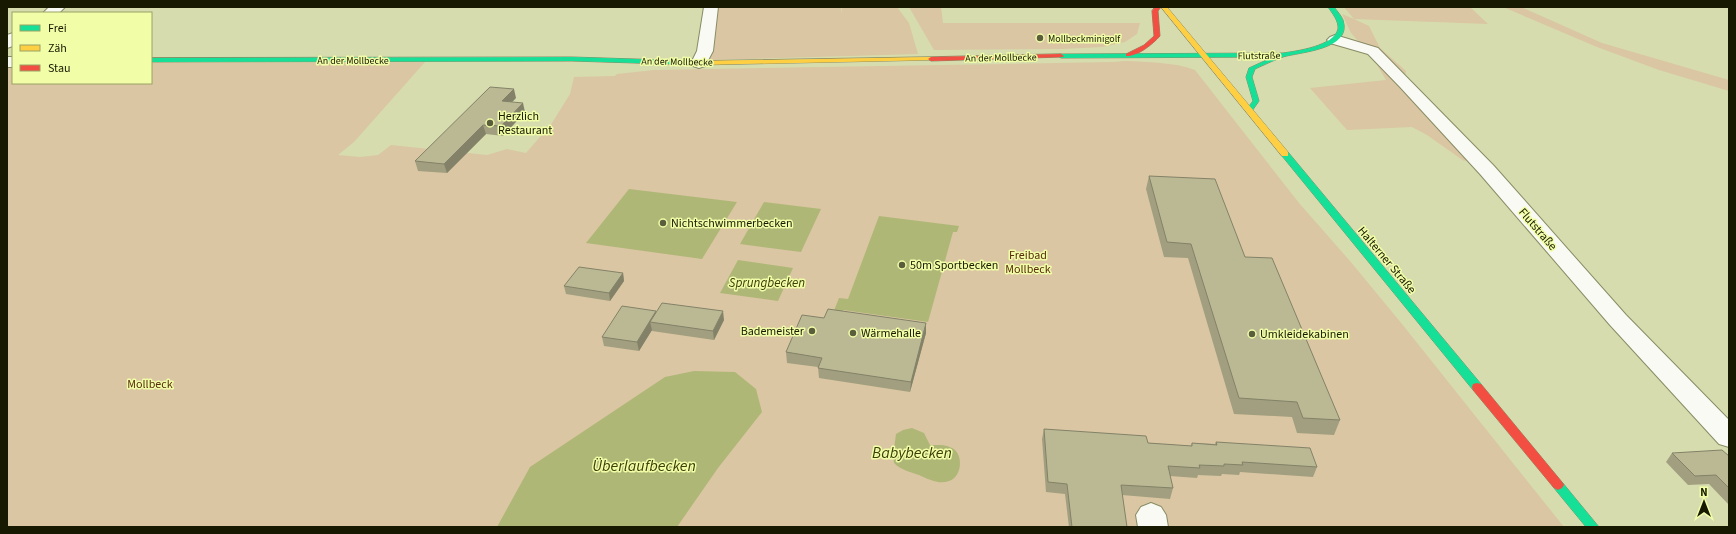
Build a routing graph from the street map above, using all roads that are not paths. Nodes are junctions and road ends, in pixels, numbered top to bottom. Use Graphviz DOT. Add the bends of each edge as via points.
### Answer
graph roads {
  1 [pos="711,7"];
  2 [pos="1158,7"];
  3 [pos="1164,7"];
  4 [pos="1331,7"];
  5 [pos="1335,40"];
  6 [pos="1127,55"];
  7 [pos="1203,55"];
  8 [pos="1282,55"];
  9 [pos="152,60"];
  10 [pos="699,63"];
  11 [pos="1250,110"];
  12 [pos="1729,437"];
  13 [pos="1593,527"];
  1 -- 10 [label="street" via="705,51"];
  2 -- 6 [label="street" via="1155,11 1157,36 1146,46"];
  3 -- 7 [label="street, Halterner Straße"];
  4 -- 5 [label="street" via="1340,18 1341,29"];
  5 -- 8 [label="street, Flutstraße" via="1306,52"];
  5 -- 12 [label="street, Flutstraße" via="1373,51 1406,84 1488,170 1618,320"];
  6 -- 7 [label="street, An der Mollbecke"];
  6 -- 10 [label="street, An der Mollbecke"];
  7 -- 8 [label="street, Flutstraße"];
  7 -- 11 [label="street, Halterner Straße"];
  8 -- 11 [label="street" via="1252,68 1249,77 1256,101"];
  9 -- 10 [label="street, An der Mollbecke" via="572,59"];
  11 -- 13 [label="street, Halterner Straße" via="1299,173"];
}
